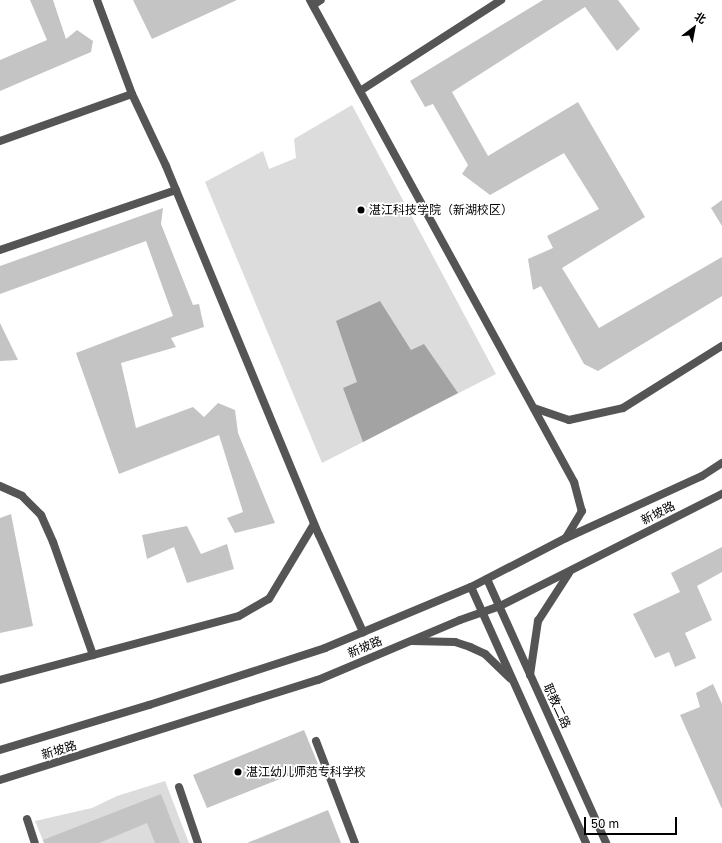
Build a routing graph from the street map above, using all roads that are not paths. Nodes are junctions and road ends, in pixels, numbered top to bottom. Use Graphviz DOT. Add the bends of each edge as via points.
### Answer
graph roads {
  1 [pos="97,0"];
  2 [pos="321,0"];
  3 [pos="501,0"];
  4 [pos="311,2"];
  5 [pos="360,91"];
  6 [pos="132,94"];
  7 [pos="0,141"];
  8 [pos="176,190"];
  9 [pos="0,250"];
  10 [pos="722,346"];
  11 [pos="534,408"];
  12 [pos="722,463"];
  13 [pos="0,486"];
  14 [pos="722,494"];
  15 [pos="314,524"];
  16 [pos="566,538"];
  17 [pos="570,571"];
  18 [pos="487,579"];
  19 [pos="471,587"];
  20 [pos="500,606"];
  21 [pos="483,612"];
  22 [pos="363,632"];
  23 [pos="409,641"];
  24 [pos="93,655"];
  25 [pos="530,676"];
  26 [pos="0,680"];
  27 [pos="514,682"];
  28 [pos="316,741"];
  29 [pos="0,750"];
  30 [pos="0,780"];
  31 [pos="179,787"];
  32 [pos="27,819"];
  33 [pos="34,843"];
  34 [pos="198,843"];
  35 [pos="355,843"];
  36 [pos="586,843"];
  37 [pos="606,843"];
  1 -- 6 [label="street"];
  2 -- 4 [label="street"];
  3 -- 5 [label="street"];
  4 -- 5 [label="street"];
  5 -- 11 [label="street"];
  6 -- 7 [label="street"];
  6 -- 8 [label="street"];
  8 -- 9 [label="street"];
  8 -- 15 [label="street"];
  10 -- 11 [label="street" via="623,408 569,420"];
  11 -- 16 [label="street" via="574,482 582,511"];
  12 -- 16 [label="street, 新坡路" via="702,476"];
  13 -- 24 [label="street" via="22,496 41,515"];
  14 -- 17 [label="street, 新坡路"];
  15 -- 22 [label="street"];
  15 -- 24 [label="street" via="269,599 239,616"];
  16 -- 18 [label="street, 新坡路"];
  17 -- 20 [label="street, 新坡路"];
  17 -- 25 [label="street" via="538,621"];
  18 -- 19 [label="street, 新坡路"];
  18 -- 20 [label="street, 职教二路"];
  19 -- 21 [label="street"];
  19 -- 22 [label="street, 新坡路"];
  20 -- 21 [label="street, 新坡路"];
  20 -- 25 [label="street, 职教二路"];
  21 -- 23 [label="street, 新坡路"];
  21 -- 27 [label="street"];
  22 -- 29 [label="street, 新坡路" via="318,651"];
  23 -- 27 [label="street" via="455,642 470,647 486,654"];
  23 -- 30 [label="street, 新坡路" via="318,680"];
  24 -- 26 [label="street"];
  25 -- 37 [label="street, 职教二路"];
  27 -- 36 [label="street"];
  28 -- 35 [label="street"];
  31 -- 34 [label="street"];
  32 -- 33 [label="street"];
}
